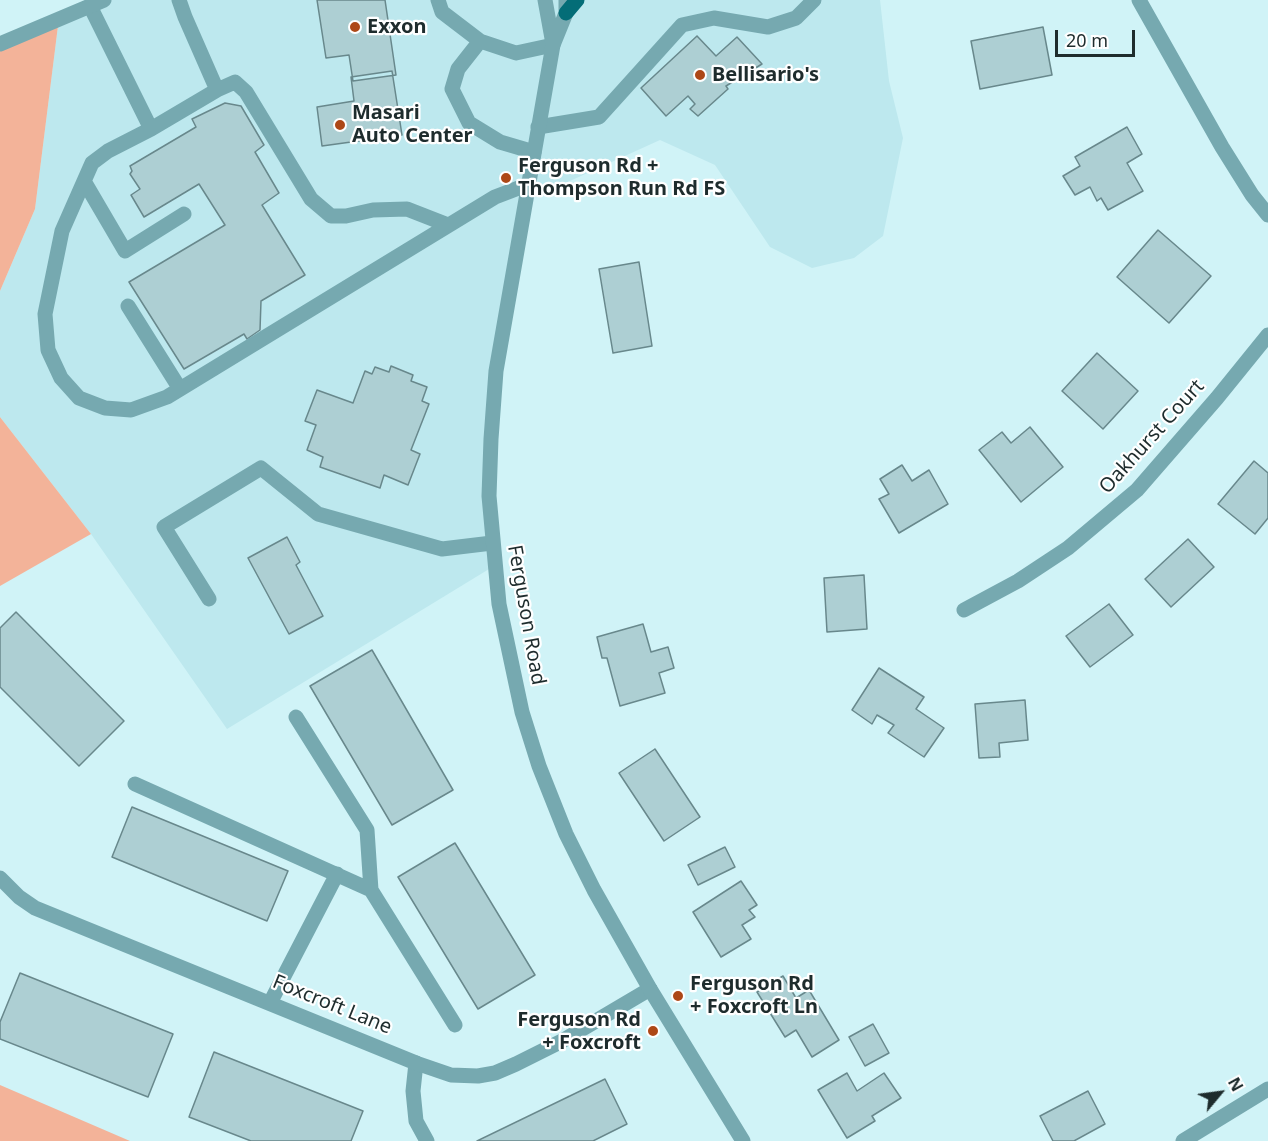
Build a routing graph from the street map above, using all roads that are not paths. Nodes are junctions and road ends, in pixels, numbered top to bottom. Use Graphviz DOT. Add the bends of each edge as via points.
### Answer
graph roads {
  1 [pos="179,0"];
  2 [pos="438,0"];
  3 [pos="545,0"];
  4 [pos="577,0"];
  5 [pos="814,0"];
  6 [pos="1139,0"];
  7 [pos="97,3"];
  8 [pos="566,6"];
  9 [pos="480,41"];
  10 [pos="0,44"];
  11 [pos="553,45"];
  12 [pos="218,90"];
  13 [pos="538,127"];
  14 [pos="151,129"];
  15 [pos="534,152"];
  16 [pos="84,181"];
  17 [pos="529,184"];
  18 [pos="184,214"];
  19 [pos="1268,215"];
  20 [pos="448,225"];
  21 [pos="128,306"];
  22 [pos="1268,335"];
  23 [pos="180,389"];
  24 [pos="492,543"];
  25 [pos="209,599"];
  26 [pos="964,610"];
  27 [pos="296,717"];
  28 [pos="135,784"];
  29 [pos="337,874"];
  30 [pos="0,878"];
  31 [pos="371,890"];
  32 [pos="650,989"];
  33 [pos="270,1003"];
  34 [pos="454,1025"];
  35 [pos="416,1063"];
  36 [pos="1268,1089"];
  37 [pos="427,1141"];
  38 [pos="743,1141"];
  39 [pos="1183,1141"];
  1 -- 12 [label="street"];
  2 -- 9 [label="street" via="442,12"];
  3 -- 11 [label="street, Ferguson Road"];
  4 -- 8 [label="main road"];
  5 -- 13 [label="street" via="796,18 768,27 714,18 682,24 599,117"];
  6 -- 19 [label="street" via="1222,147"];
  7 -- 10 [label="street"];
  7 -- 14 [label="street"];
  8 -- 11 [label="street, Ferguson Road"];
  9 -- 11 [label="street" via="516,53"];
  9 -- 15 [label="street" via="458,69 452,88 460,106 469,123 500,142"];
  11 -- 13 [label="street, Ferguson Road"];
  12 -- 14 [label="street"];
  12 -- 20 [label="street" via="235,82 246,92 311,199 331,216 407,209"];
  13 -- 15 [label="street, Ferguson Road"];
  14 -- 16 [label="street" via="92,163"];
  15 -- 17 [label="street, Ferguson Road"];
  16 -- 18 [label="street" via="124,251"];
  16 -- 23 [label="street" via="62,231 45,314 48,350 61,378 79,398 105,408 132,410"];
  17 -- 20 [label="street" via="495,197"];
  17 -- 24 [label="street, Ferguson Road" via="496,371 489,496"];
  20 -- 23 [label="street"];
  21 -- 23 [label="street"];
  22 -- 26 [label="street, Oakhurst Court" via="1137,490 1068,548"];
  24 -- 25 [label="street" via="442,549 318,514 261,468 164,527"];
  24 -- 32 [label="street, Ferguson Road" via="509,657 539,765 566,834"];
  27 -- 31 [label="street" via="367,831"];
  28 -- 29 [label="street"];
  29 -- 31 [label="street"];
  29 -- 33 [label="street"];
  30 -- 33 [label="street, Foxcroft Lane" via="35,908"];
  31 -- 34 [label="street"];
  32 -- 35 [label="street, Foxcroft Lane" via="562,1041 495,1073 451,1075"];
  32 -- 38 [label="street, Ferguson Road"];
  33 -- 35 [label="street, Foxcroft Lane"];
  35 -- 37 [label="street" via="416,1121"];
  36 -- 39 [label="street"];
}
